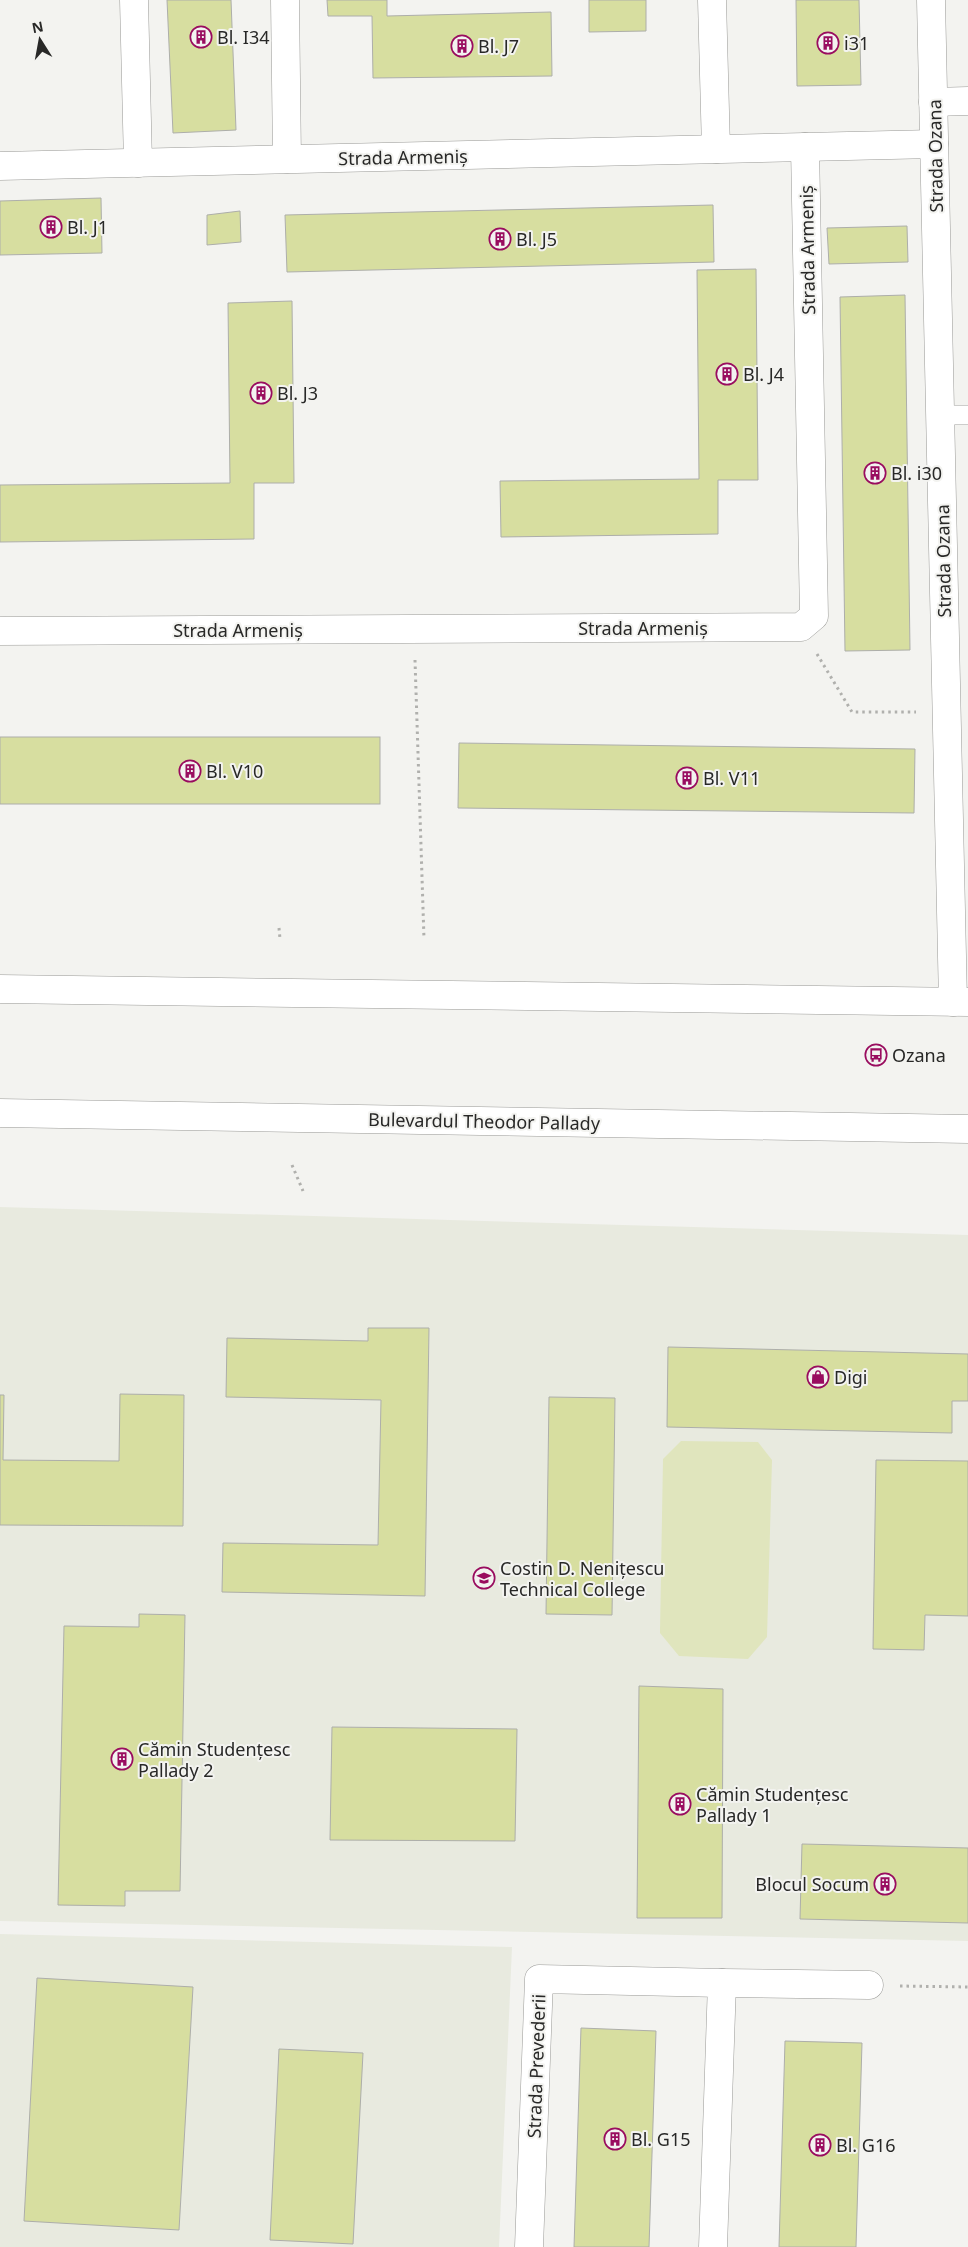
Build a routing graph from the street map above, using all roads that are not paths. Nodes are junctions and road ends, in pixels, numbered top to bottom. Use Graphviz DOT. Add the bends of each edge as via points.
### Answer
graph roads {
  1 [pos="134,0"];
  2 [pos="285,0"];
  3 [pos="712,0"];
  4 [pos="931,0"];
  5 [pos="968,101"];
  6 [pos="933,102"];
  7 [pos="934,144"];
  8 [pos="806,147"];
  9 [pos="716,149"];
  10 [pos="287,159"];
  11 [pos="138,163"];
  12 [pos="0,166"];
  13 [pos="940,415"];
  14 [pos="968,415"];
  15 [pos="0,631"];
  16 [pos="0,988"];
  17 [pos="960,1002"];
  18 [pos="0,1113"];
  19 [pos="968,1129"];
  20 [pos="722,1983"];
  21 [pos="869,1985"];
  22 [pos="529,2247"];
  23 [pos="713,2247"];
  1 -- 11 [label="street"];
  2 -- 10 [label="street"];
  3 -- 9 [label="street"];
  4 -- 6 [label="street, Strada Ozana"];
  5 -- 6 [label="street"];
  6 -- 7 [label="street, Strada Ozana"];
  7 -- 8 [label="street, Strada Armeniș"];
  7 -- 13 [label="street, Strada Ozana"];
  8 -- 9 [label="street, Strada Armeniș"];
  8 -- 15 [label="street, Strada Armeniș" via="814,616 801,626"];
  9 -- 10 [label="street, Strada Armeniș"];
  10 -- 11 [label="street, Strada Armeniș"];
  11 -- 12 [label="street, Strada Armeniș"];
  13 -- 14 [label="lane"];
  13 -- 17 [label="street, Strada Ozana" via="946,712"];
  16 -- 17 [label="street"];
  18 -- 19 [label="street, Bulevardul Theodor Pallady"];
  20 -- 21 [label="street, Strada Prevederii"];
  20 -- 22 [label="street, Strada Prevederii" via="539,1979"];
  20 -- 23 [label="street"];
}
